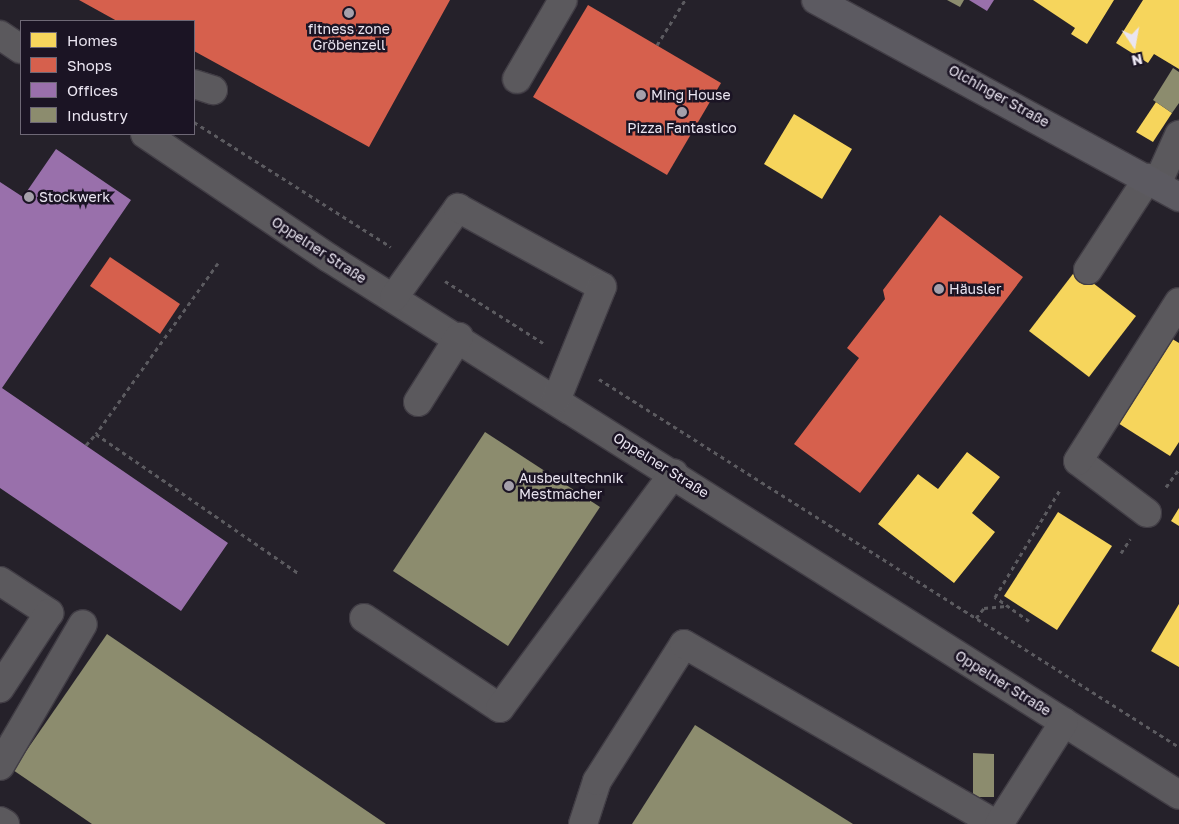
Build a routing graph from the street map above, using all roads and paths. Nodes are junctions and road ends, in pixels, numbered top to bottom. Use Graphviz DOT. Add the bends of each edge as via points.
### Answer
graph roads {
  1 [pos="563,0"];
  2 [pos="685,0"];
  3 [pos="816,0"];
  4 [pos="0,35"];
  5 [pos="657,45"];
  6 [pos="20,48"];
  7 [pos="517,79"];
  8 [pos="195,123"];
  9 [pos="148,135"];
  10 [pos="1179,136"];
  11 [pos="1161,186"];
  12 [pos="218,263"];
  13 [pos="418,264"];
  14 [pos="1088,270"];
  15 [pos="394,298"];
  16 [pos="1179,302"];
  17 [pos="459,337"];
  18 [pos="572,361"];
  19 [pos="557,398"];
  20 [pos="418,402"];
  21 [pos="96,434"];
  22 [pos="86,445"];
  23 [pos="1078,461"];
  24 [pos="674,473"];
  25 [pos="1147,513"];
  26 [pos="300,574"];
  27 [pos="0,582"];
  28 [pos="1007,606"];
  29 [pos="364,618"];
  30 [pos="976,618"];
  31 [pos="1029,621"];
  32 [pos="83,624"];
  33 [pos="0,688"];
  34 [pos="1064,722"];
  35 [pos="1179,747"];
  36 [pos="0,766"];
  37 [pos="1179,795"];
  38 [pos="0,821"];
  39 [pos="5,824"];
  40 [pos="583,824"];
  41 [pos="998,824"];
  1 -- 7 [label="street"];
  2 -- 5 [label="path"];
  3 -- 11 [label="main road, Olchinger Straße"];
  4 -- 6 [label="street"];
  8 -- 13 [label="path"];
  9 -- 15 [label="street, Oppelner Straße"];
  10 -- 11 [label="street"];
  11 -- 14 [label="street"];
  12 -- 21 [label="path"];
  13 -- 15 [label="street"];
  13 -- 18 [label="path"];
  13 -- 18 [label="street" via="458,208 602,287"];
  15 -- 17 [label="street, Oppelner Straße"];
  16 -- 23 [label="street"];
  17 -- 19 [label="street, Oppelner Straße"];
  17 -- 20 [label="street"];
  18 -- 19 [label="street"];
  18 -- 30 [label="path"];
  19 -- 24 [label="street, Oppelner Straße"];
  21 -- 22 [label="path"];
  21 -- 26 [label="path"];
  23 -- 25 [label="street"];
  23 -- 28 [label="path" via="995,598"];
  24 -- 29 [label="street" via="500,708"];
  24 -- 34 [label="street, Oppelner Straße"];
  27 -- 33 [label="street" via="49,613"];
  28 -- 30 [label="path" via="984,608"];
  28 -- 31 [label="path"];
  30 -- 35 [label="path"];
  32 -- 36 [label="street"];
  34 -- 37 [label="street, Oppelner Straße"];
  34 -- 41 [label="street"];
  38 -- 39 [label="street"];
  40 -- 41 [label="street" via="597,780 684,644"];
}
